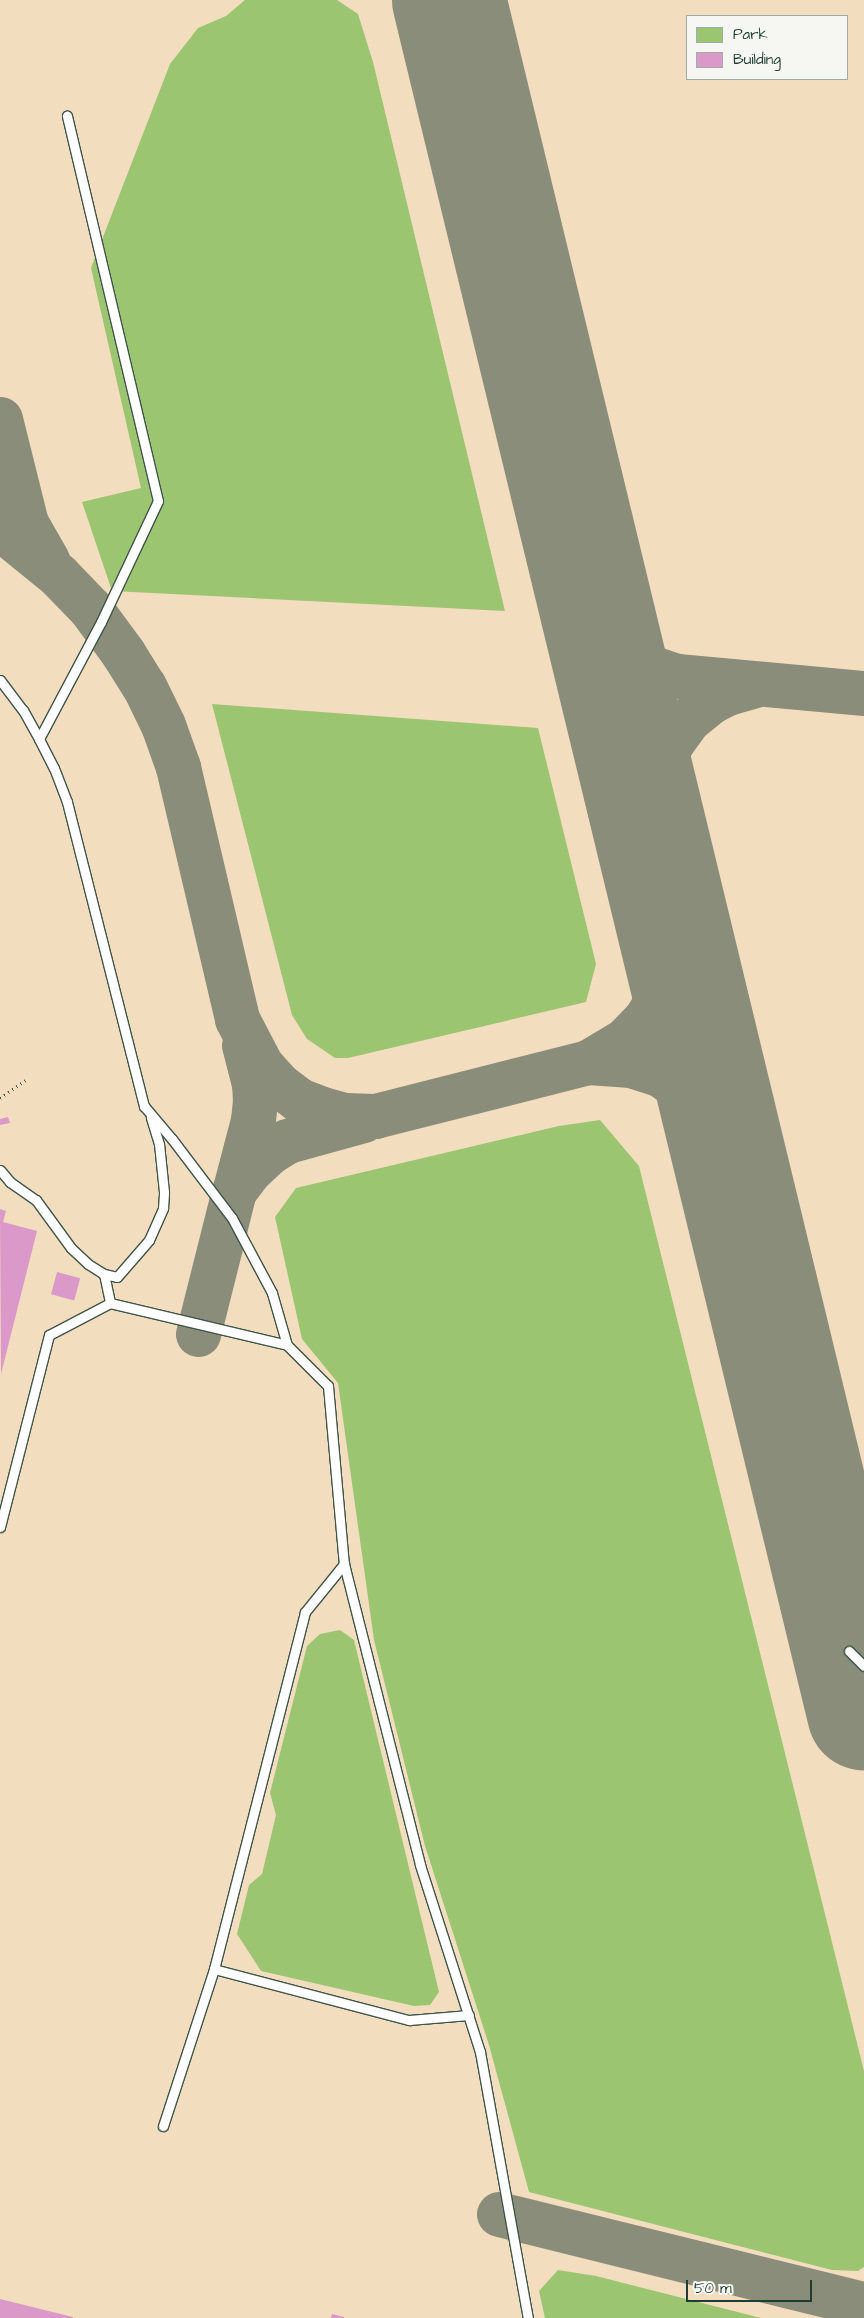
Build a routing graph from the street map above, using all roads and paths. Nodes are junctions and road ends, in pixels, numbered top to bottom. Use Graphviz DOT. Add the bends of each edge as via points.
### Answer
graph roads {
  1 [pos="67,116"];
  2 [pos="0,680"];
  3 [pos="39,739"];
  4 [pos="26,1080"];
  5 [pos="0,1098"];
  6 [pos="150,1114"];
  7 [pos="0,1170"];
  8 [pos="104,1274"];
  9 [pos="110,1303"];
  10 [pos="286,1345"];
  11 [pos="0,1527"];
  12 [pos="344,1564"];
  13 [pos="849,1651"];
  14 [pos="864,1666"];
  15 [pos="214,1969"];
  16 [pos="469,2015"];
  17 [pos="164,2126"];
  18 [pos="528,2318"];
  1 -- 3 [label="lane" via="158,501 101,622"];
  2 -- 3 [label="lane" via="23,710"];
  3 -- 6 [label="lane" via="67,802 144,1106"];
  4 -- 5 [label="path"];
  6 -- 8 [label="lane" via="158,1144 164,1208 149,1240 128,1266 117,1277"];
  6 -- 10 [label="lane" via="217,1196 247,1243 272,1293"];
  7 -- 8 [label="lane" via="10,1182 36,1200 70,1248"];
  8 -- 9 [label="lane"];
  9 -- 10 [label="lane"];
  9 -- 11 [label="lane" via="49,1335"];
  10 -- 12 [label="lane" via="328,1386"];
  12 -- 15 [label="lane" via="305,1612"];
  12 -- 16 [label="lane" via="420,1865"];
  13 -- 14 [label="lane"];
  15 -- 16 [label="lane" via="409,2020"];
  15 -- 17 [label="lane"];
  16 -- 18 [label="lane" via="480,2052"];
}
